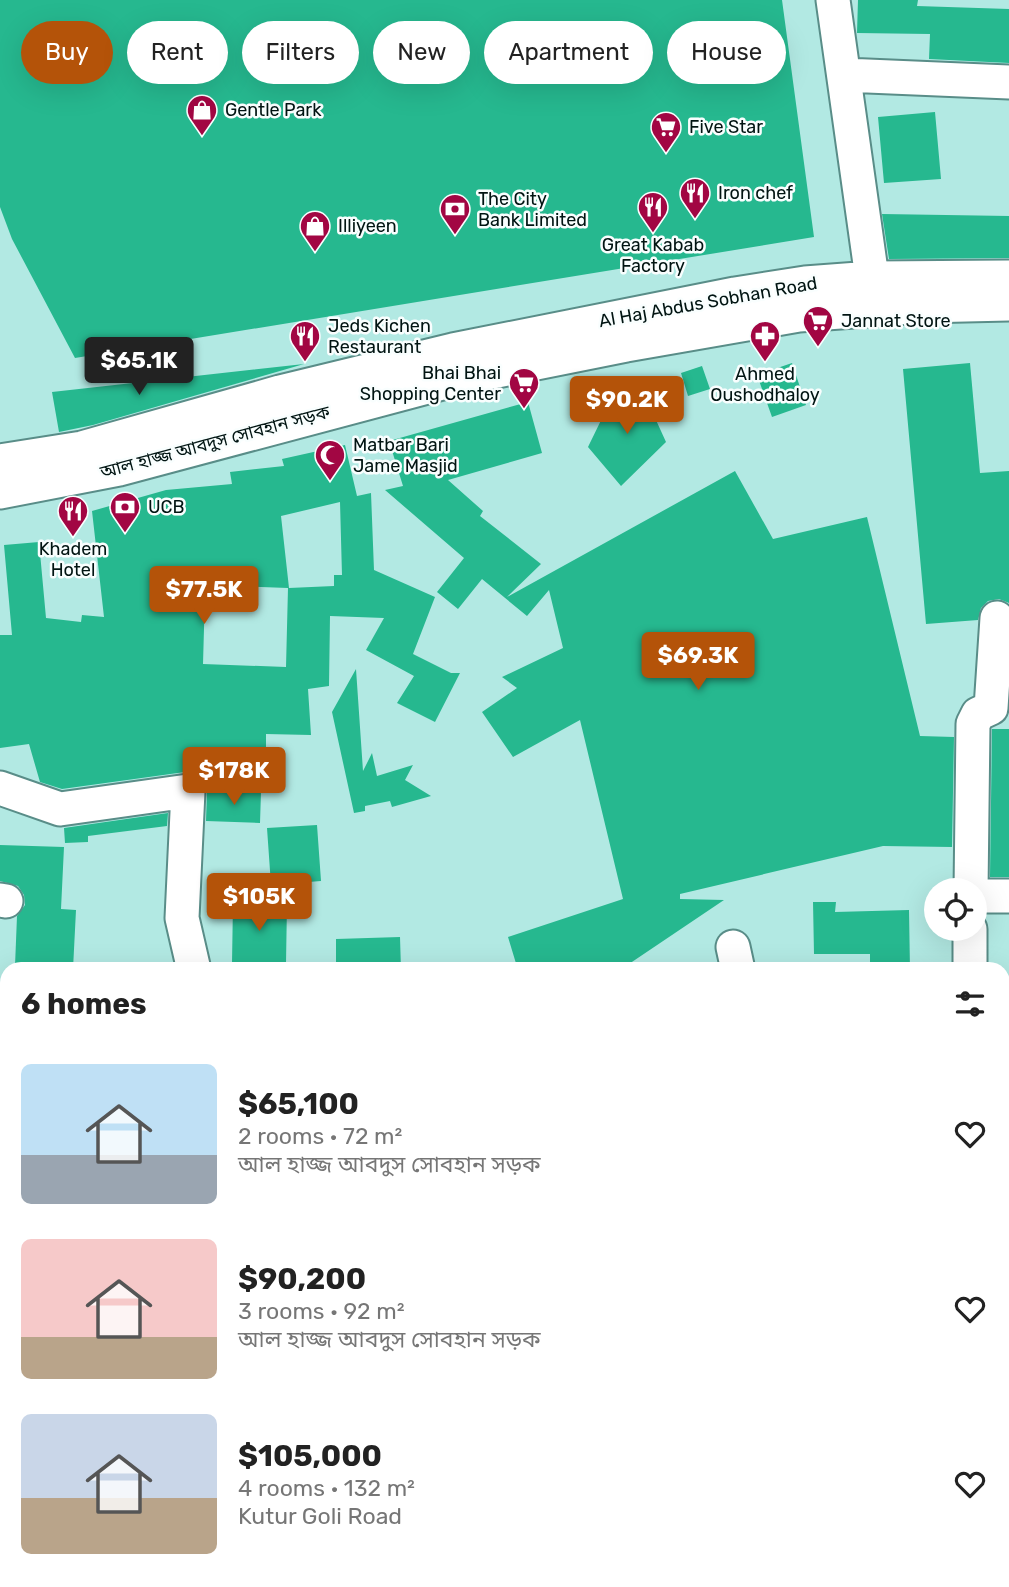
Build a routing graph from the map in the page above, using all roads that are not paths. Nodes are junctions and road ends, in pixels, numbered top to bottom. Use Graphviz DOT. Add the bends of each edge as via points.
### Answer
graph roads {
  1 [pos="833,0"];
  2 [pos="844,75"];
  3 [pos="1009,82"];
  4 [pos="1009,277"];
  5 [pos="872,278"];
  6 [pos="1009,304"];
  7 [pos="453,350"];
  8 [pos="0,461"];
  9 [pos="0,492"];
  10 [pos="997,618"];
  11 [pos="1000,708"];
  12 [pos="0,788"];
  13 [pos="971,878"];
  14 [pos="987,896"];
  15 [pos="1009,896"];
  16 [pos="970,941"];
  17 [pos="192,962"];
  18 [pos="970,962"];
  1 -- 2 [label="street"];
  2 -- 3 [label="street"];
  2 -- 5 [label="street"];
  4 -- 5 [label="street, Al Haj Abdus Sobhan Road"];
  5 -- 7 [label="street, Al Haj Abdus Sobhan Road" via="735,294"];
  6 -- 9 [label="street, আল হাজ্জ আবদুস সোবহান সড়ক" via="870,309 733,325 457,379 119,469"];
  7 -- 8 [label="street, আল হাজ্জ আবদুস সোবহান সড়ক" via="82,448"];
  10 -- 11 [label="street"];
  11 -- 13 [label="street" via="978,713 973,724"];
  12 -- 17 [label="street" via="60,809 188,791 182,918"];
  14 -- 15 [label="street"];
  16 -- 18 [label="street"];
}
